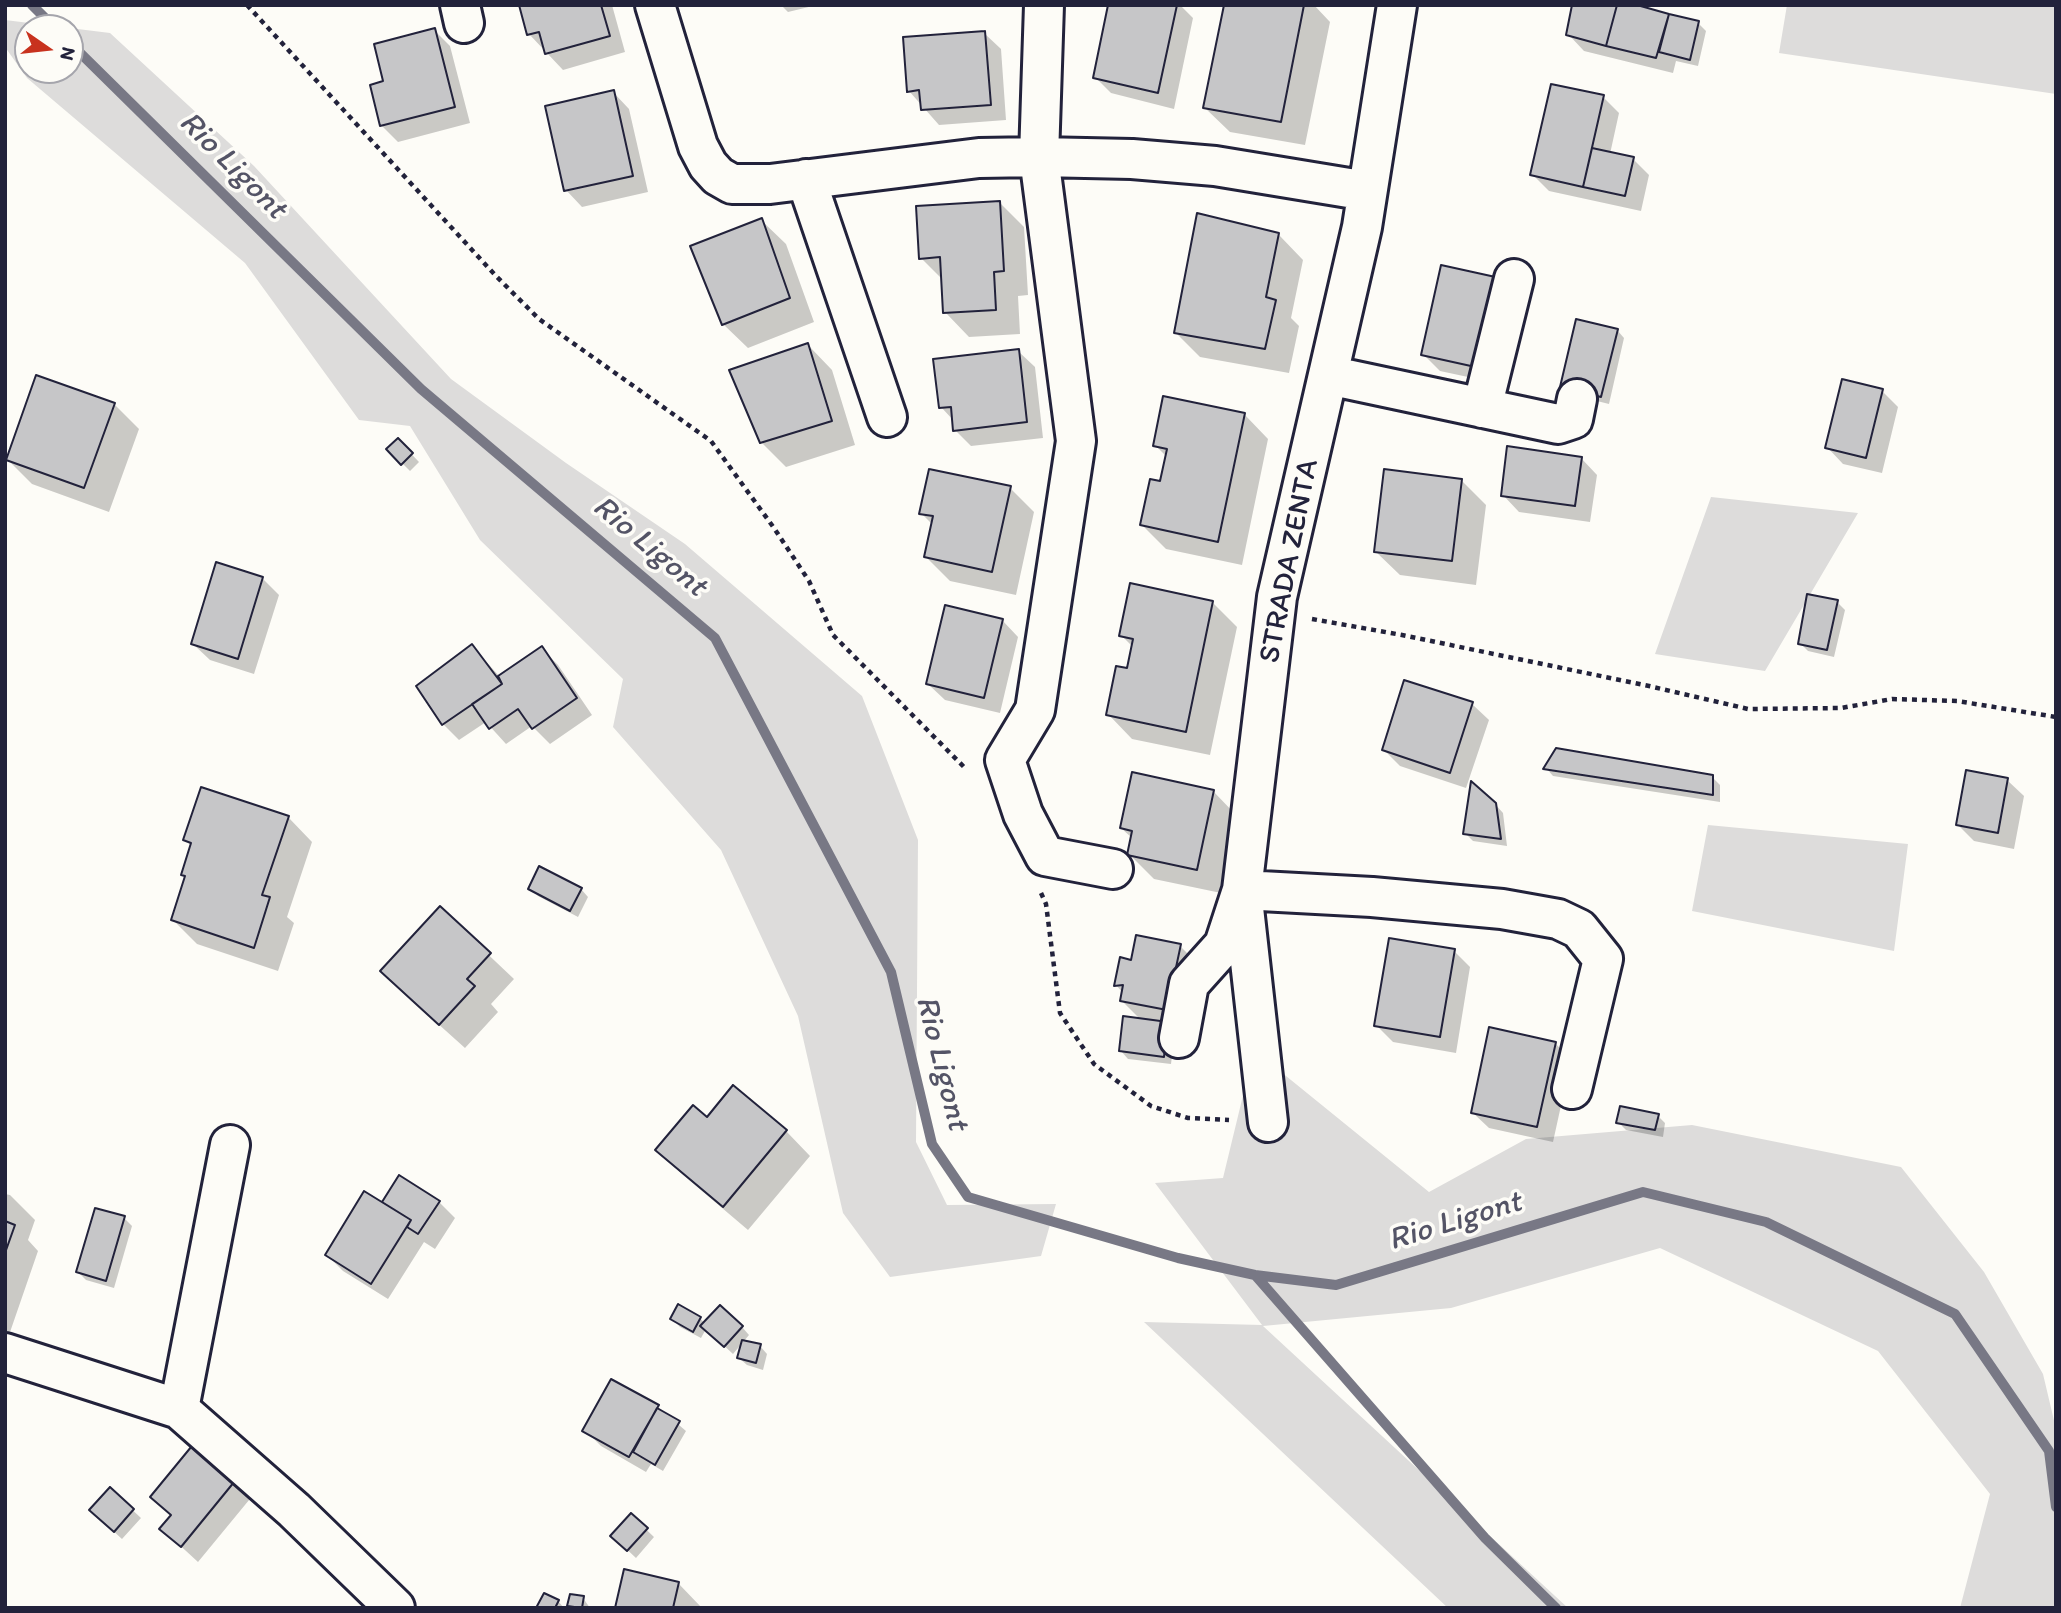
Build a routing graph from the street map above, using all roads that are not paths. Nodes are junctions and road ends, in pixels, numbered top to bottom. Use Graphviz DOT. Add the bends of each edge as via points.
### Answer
graph roads {
  1 [pos="655,5"];
  2 [pos="1044,5"];
  3 [pos="1397,5"];
  4 [pos="1039,157"];
  5 [pos="806,180"];
  6 [pos="1367,191"];
  7 [pos="1514,279"];
  8 [pos="1328,375"];
  9 [pos="1577,399"];
  10 [pos="1482,408"];
  11 [pos="887,417"];
  12 [pos="1113,869"];
  13 [pos="1242,890"];
  14 [pos="1179,1038"];
  15 [pos="1572,1089"];
  16 [pos="1268,1122"];
  17 [pos="230,1145"];
  18 [pos="5,1353"];
  19 [pos="180,1409"];
  20 [pos="395,1608"];
  1 -- 5 [label="street" via="698,146 708,165 732,184"];
  2 -- 4 [label="street"];
  3 -- 6 [label="street, STRADA ZENTA"];
  4 -- 5 [label="street" via="979,158"];
  4 -- 6 [label="street" via="1215,166"];
  4 -- 12 [label="street" via="1076,441 1035,710 1005,760 1023,814 1045,856"];
  5 -- 11 [label="street"];
  6 -- 8 [label="street, STRADA ZENTA"];
  7 -- 10 [label="street"];
  8 -- 10 [label="street"];
  8 -- 13 [label="street, STRADA ZENTA" via="1275,613"];
  9 -- 10 [label="street" via="1573,419 1558,424"];
  13 -- 14 [label="street" via="1224,945 1189,984"];
  13 -- 15 [label="street" via="1502,909 1558,919 1579,929 1603,959"];
  13 -- 16 [label="street, STRADA ZENTA"];
  17 -- 19 [label="street"];
  18 -- 19 [label="street"];
  19 -- 20 [label="street"];
}
